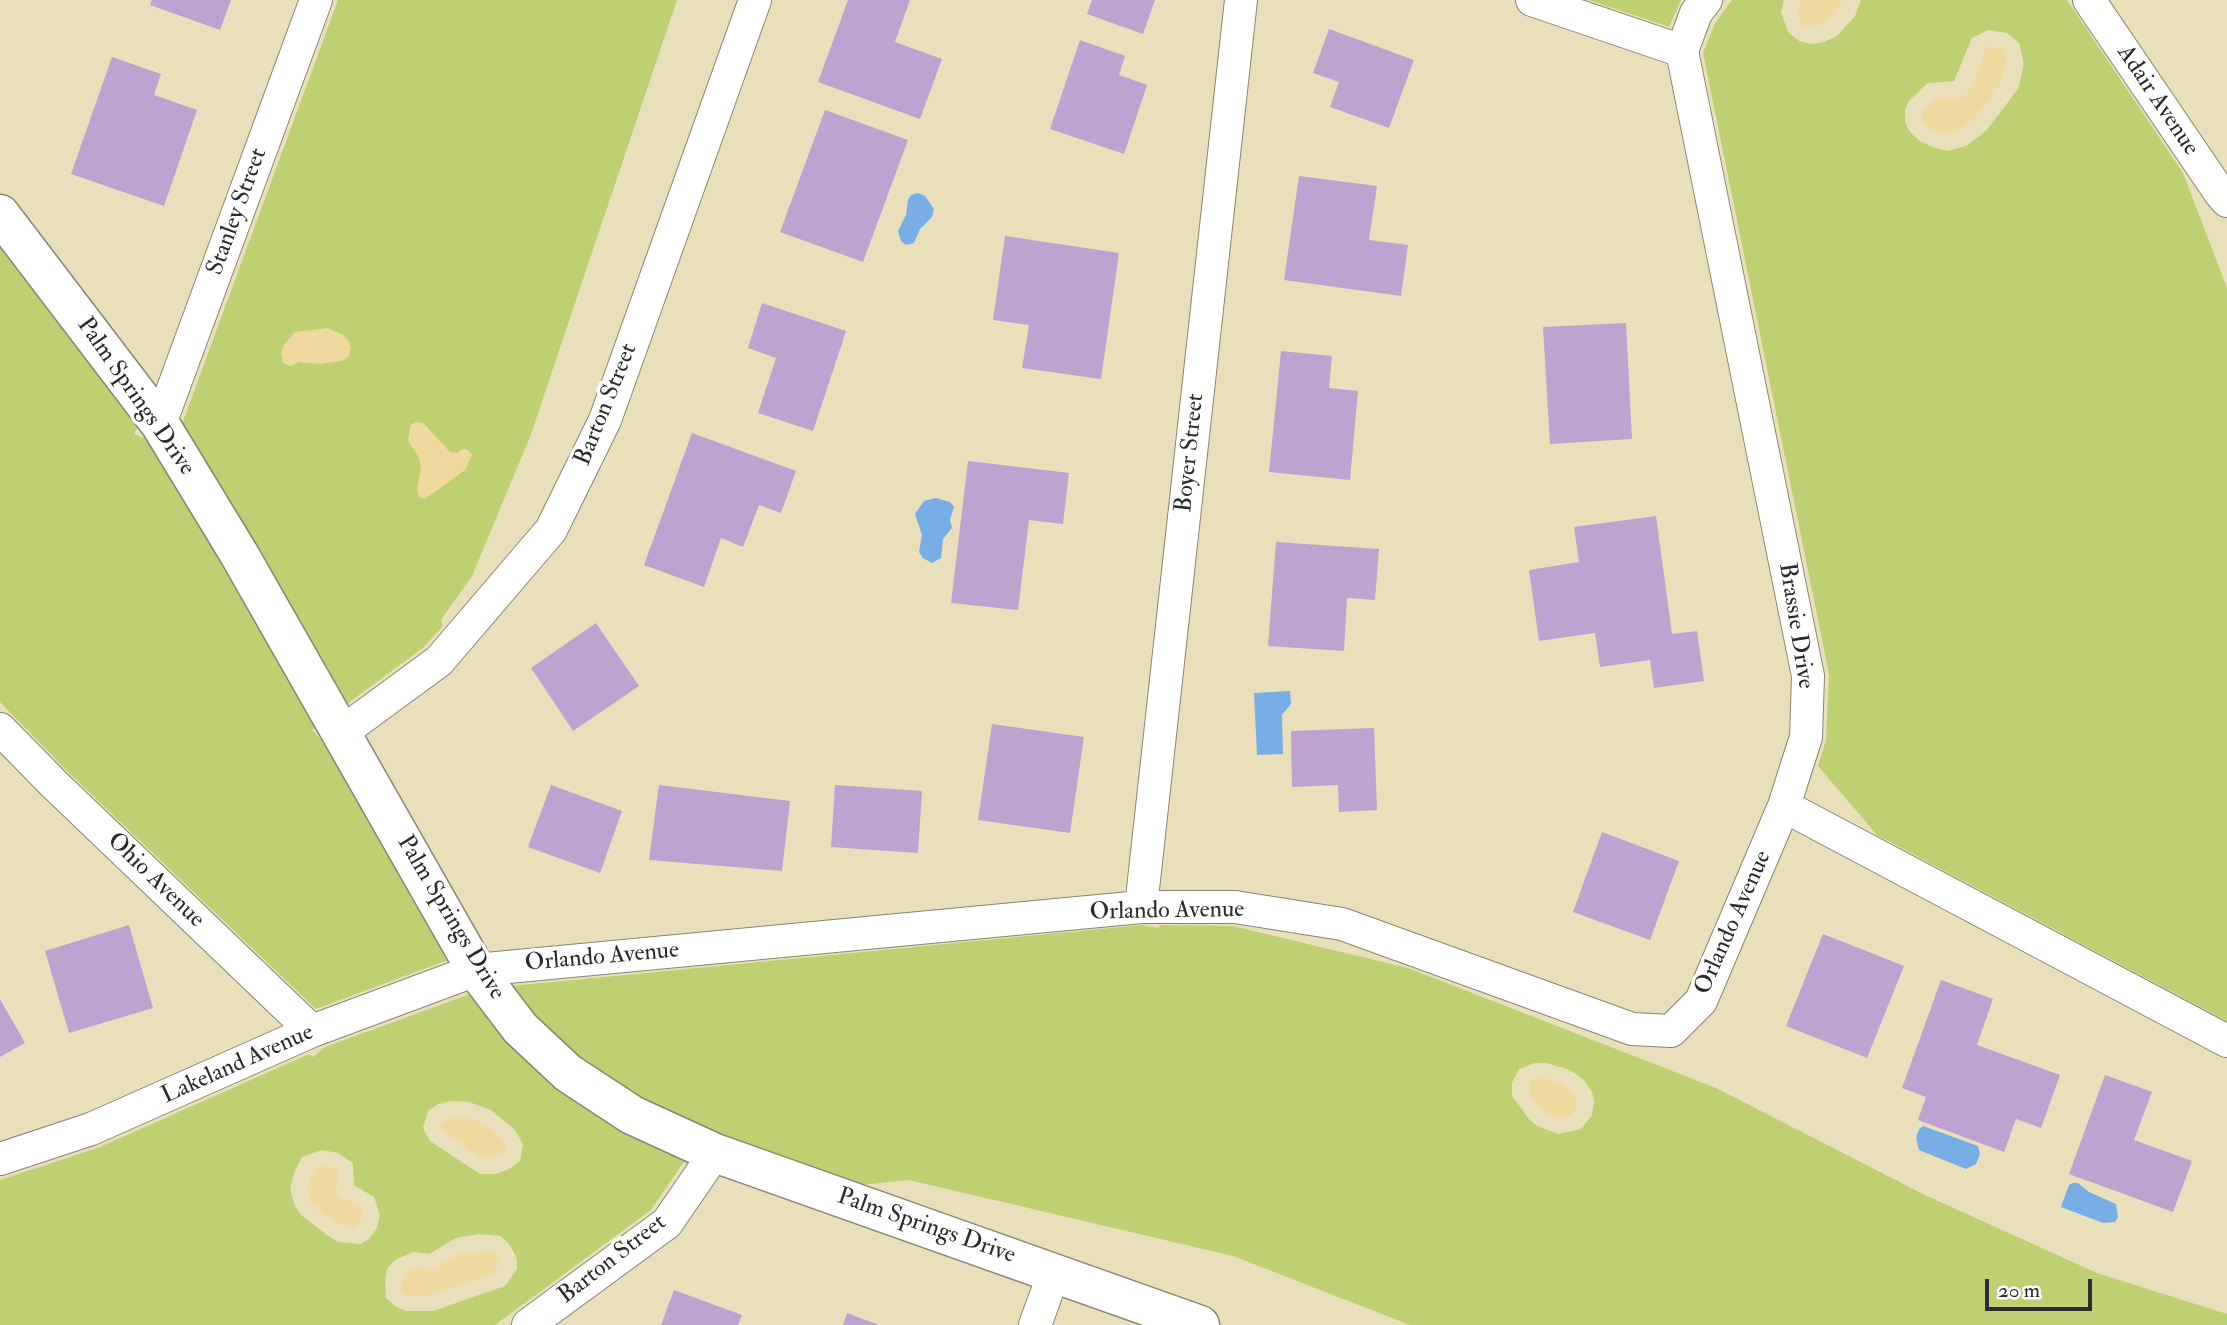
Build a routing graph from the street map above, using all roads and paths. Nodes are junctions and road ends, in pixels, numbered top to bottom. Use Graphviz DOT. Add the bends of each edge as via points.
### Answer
graph roads {
  1 [pos="316,0"];
  2 [pos="755,0"];
  3 [pos="1241,0"];
  4 [pos="1532,0"];
  5 [pos="1706,0"];
  6 [pos="2089,0"];
  7 [pos="1682,51"];
  8 [pos="2227,201"];
  9 [pos="0,214"];
  10 [pos="160,424"];
  11 [pos="0,729"];
  12 [pos="341,733"];
  13 [pos="1784,806"];
  14 [pos="1142,907"];
  15 [pos="476,970"];
  16 [pos="312,1031"];
  17 [pos="2227,1041"];
  18 [pos="715,1153"];
  19 [pos="0,1159"];
  20 [pos="1054,1273"];
  21 [pos="528,1325"];
  22 [pos="1035,1325"];
  23 [pos="1200,1325"];
  1 -- 10 [label="street, Stanley Street"];
  2 -- 12 [label="street, Barton Street" via="606,421 551,530 439,661"];
  3 -- 14 [label="street, Boyer Street"];
  4 -- 7 [label="street"];
  5 -- 7 [label="street" via="1696,13"];
  6 -- 8 [label="street, Adair Avenue"];
  7 -- 13 [label="street, Brassie Drive" via="1808,676 1806,737"];
  9 -- 10 [label="street, Palm Springs Drive"];
  10 -- 12 [label="street, Palm Springs Drive"];
  11 -- 16 [label="street, Ohio Avenue"];
  12 -- 15 [label="street, Palm Springs Drive"];
  13 -- 14 [label="street, Orlando Avenue" via="1701,1001 1671,1031 1632,1029 1342,924 1236,907"];
  13 -- 17 [label="street"];
  14 -- 15 [label="street, Orlando Avenue"];
  15 -- 16 [label="street, Lakeland Avenue"];
  15 -- 18 [label="street, Palm Springs Drive" via="520,1028 568,1073 632,1115"];
  16 -- 19 [label="street, Lakeland Avenue" via="91,1129"];
  18 -- 20 [label="street, Palm Springs Drive"];
  18 -- 21 [label="street, Barton Street" via="667,1223"];
  20 -- 22 [label="street"];
  20 -- 23 [label="street, Palm Springs Drive"];
}
